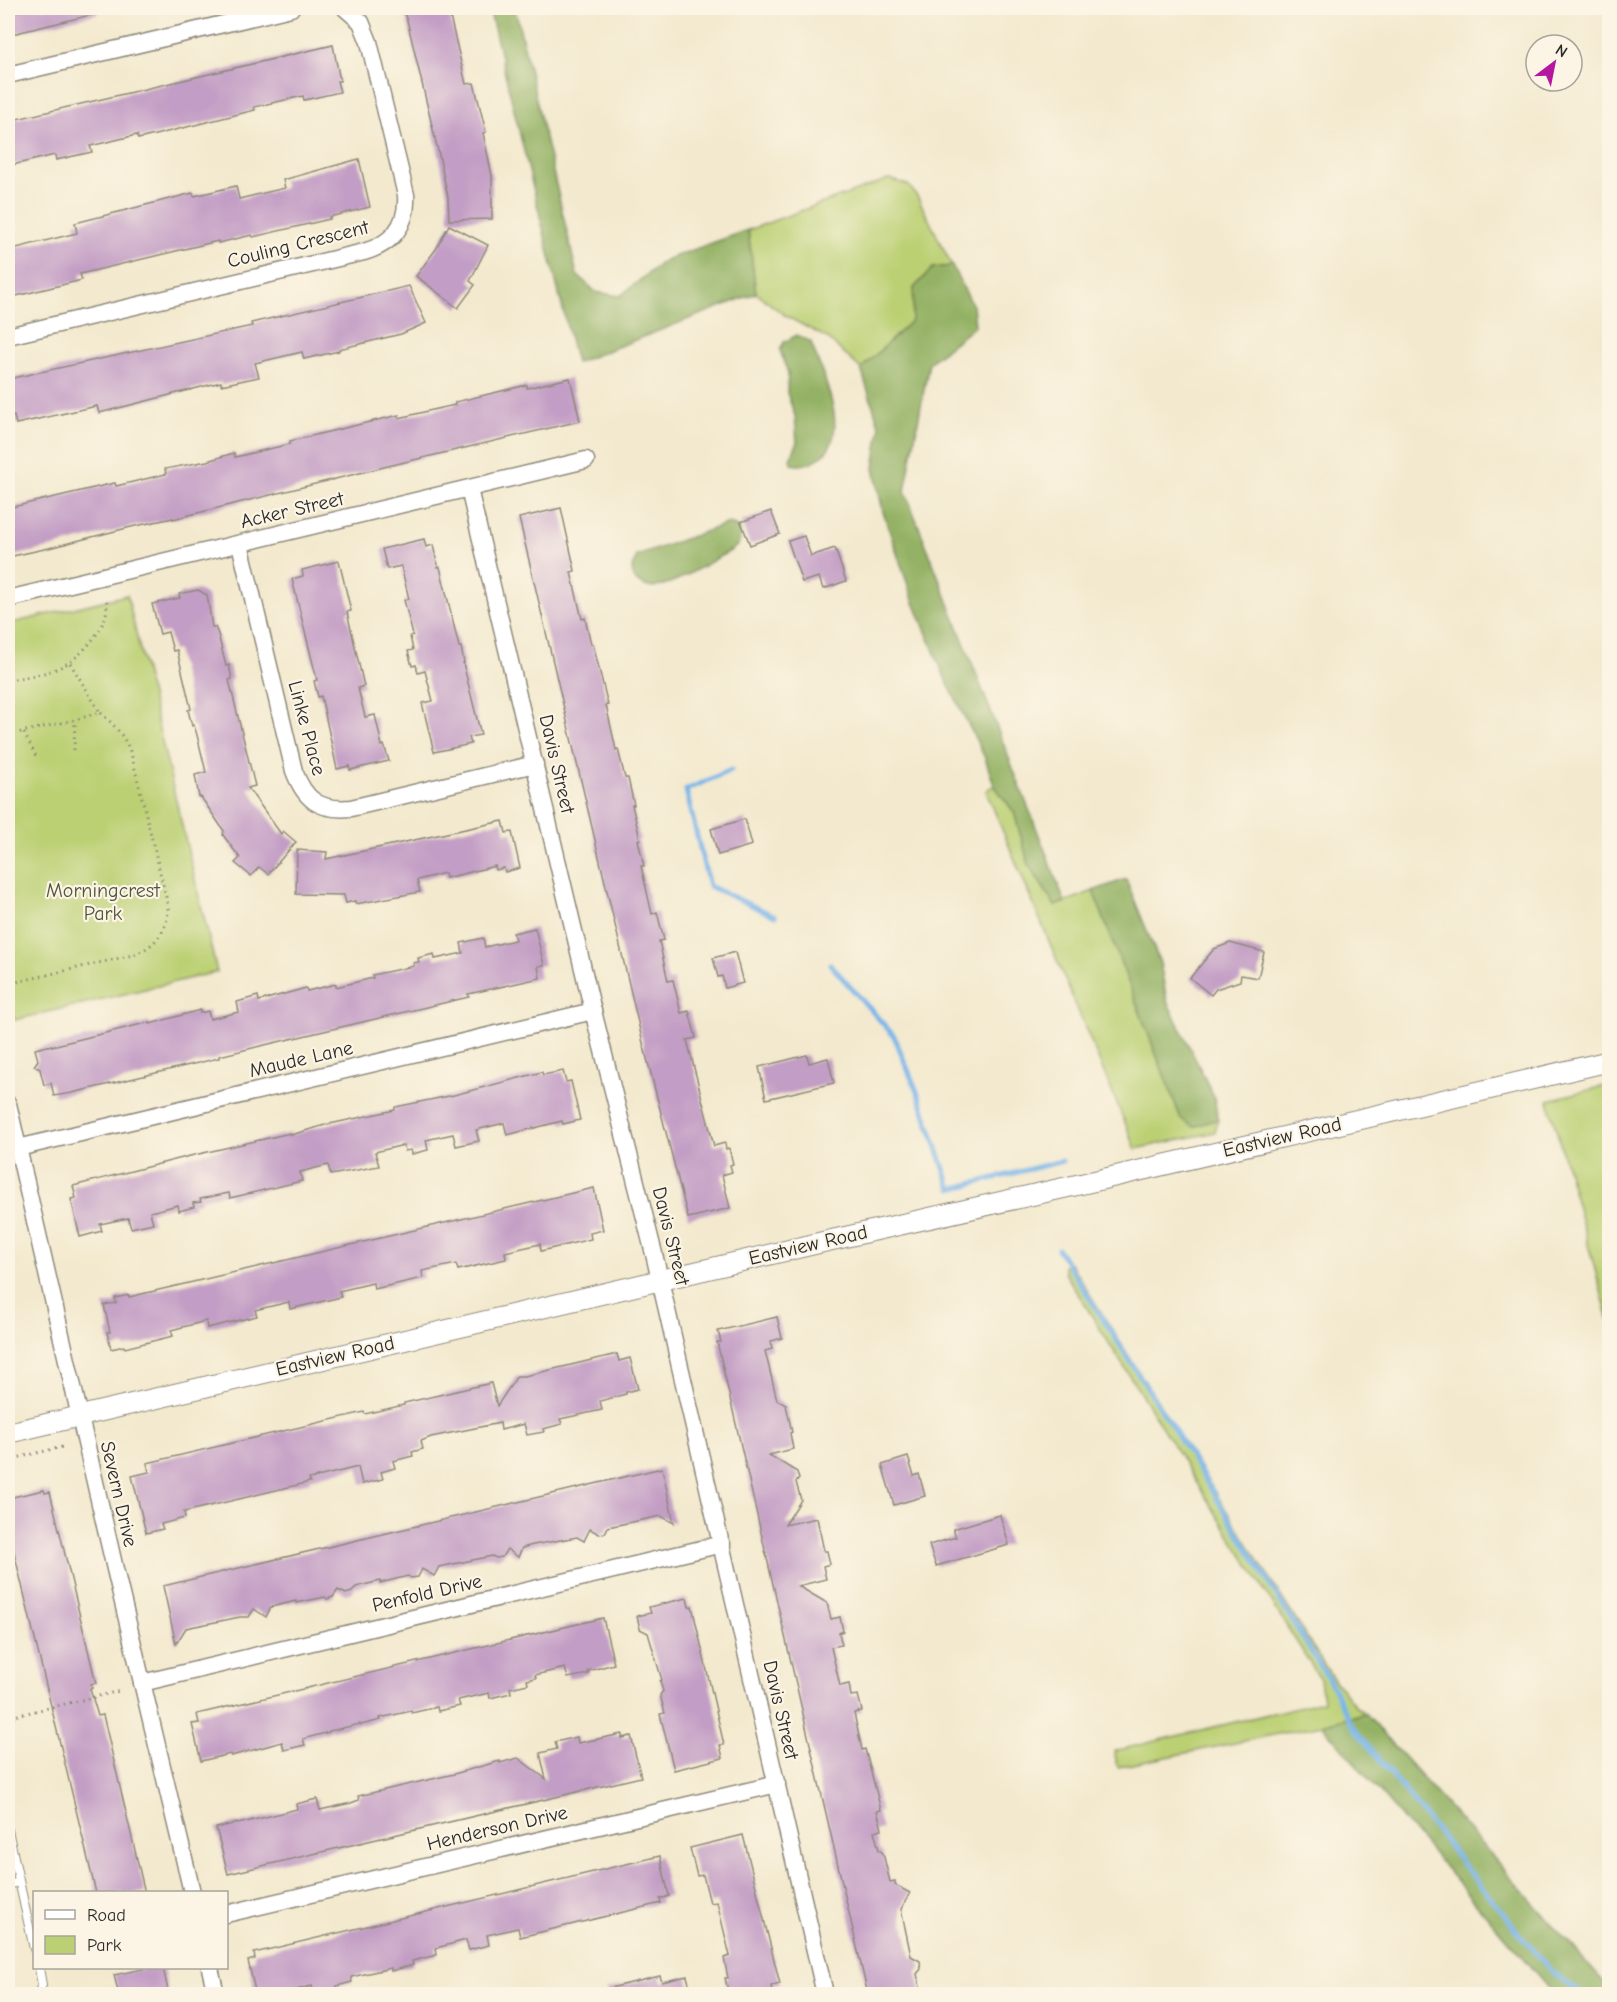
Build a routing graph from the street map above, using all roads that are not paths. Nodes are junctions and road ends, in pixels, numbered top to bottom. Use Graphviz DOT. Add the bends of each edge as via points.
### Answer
graph roads {
  1 [pos="291,8"];
  2 [pos="345,8"];
  3 [pos="8,75"];
  4 [pos="8,336"];
  5 [pos="586,460"];
  6 [pos="470,489"];
  7 [pos="240,544"];
  8 [pos="8,598"];
  9 [pos="535,765"];
  10 [pos="593,1011"];
  11 [pos="1610,1061"];
  12 [pos="8,1104"];
  13 [pos="18,1148"];
  14 [pos="660,1280"];
  15 [pos="80,1416"];
  16 [pos="8,1433"];
  17 [pos="722,1544"];
  18 [pos="142,1683"];
  19 [pos="777,1784"];
  20 [pos="8,1830"];
  21 [pos="19,1882"];
  22 [pos="8,1885"];
  23 [pos="192,1891"];
  24 [pos="228,1914"];
  25 [pos="33,1945"];
  26 [pos="39,1969"];
  27 [pos="210,1969"];
  28 [pos="38,1995"];
  29 [pos="216,1995"];
  30 [pos="825,1995"];
  1 -- 3 [label="street"];
  2 -- 4 [label="street, Couling Crescent" via="361,22 369,42 406,195 405,216 394,236 364,252"];
  5 -- 6 [label="street, Acker Street"];
  6 -- 7 [label="street, Acker Street"];
  6 -- 9 [label="street, Davis Street"];
  7 -- 8 [label="street, Acker Street"];
  7 -- 9 [label="street, Linke Place" via="294,771 308,797 327,807 351,808"];
  9 -- 10 [label="street, Davis Street"];
  10 -- 13 [label="street, Maude Lane"];
  10 -- 14 [label="street, Davis Street"];
  11 -- 14 [label="street, Eastview Road"];
  12 -- 13 [label="street, Severn Drive"];
  13 -- 15 [label="street, Severn Drive"];
  14 -- 15 [label="street, Eastview Road"];
  14 -- 17 [label="street, Davis Street"];
  15 -- 16 [label="street, Eastview Road"];
  15 -- 18 [label="street, Severn Drive"];
  17 -- 18 [label="street, Penfold Drive"];
  17 -- 19 [label="street, Davis Street"];
  18 -- 23 [label="street, Severn Drive"];
  19 -- 24 [label="street, Henderson Drive"];
  19 -- 30 [label="street, Davis Street"];
  20 -- 21 [label="lane"];
  21 -- 22 [label="lane"];
  21 -- 25 [label="lane"];
  26 -- 28 [label="lane" via="42,1985"];
  27 -- 29 [label="street"];
}
